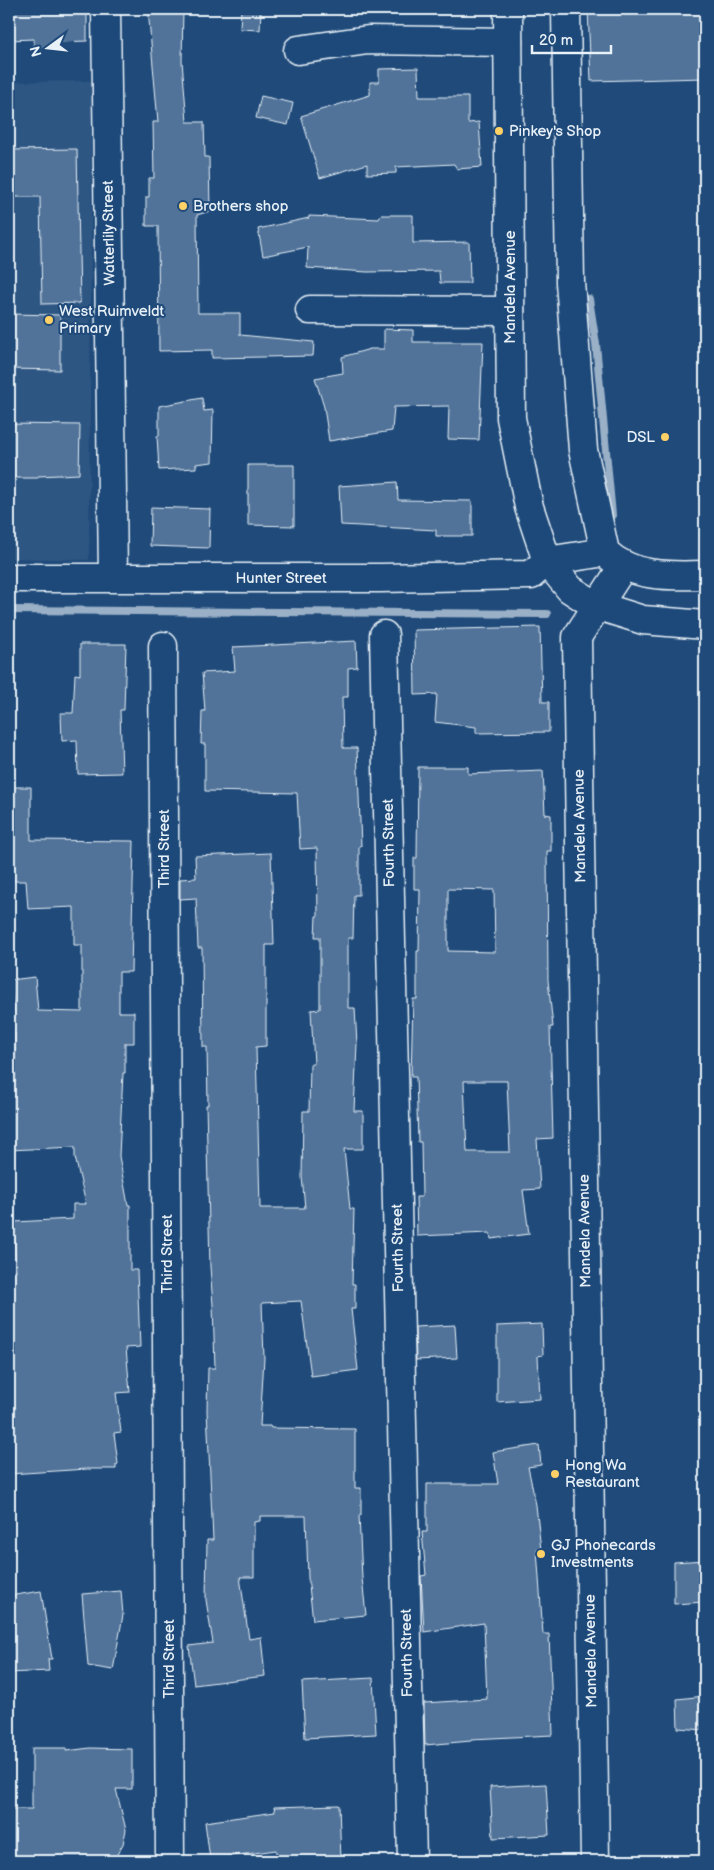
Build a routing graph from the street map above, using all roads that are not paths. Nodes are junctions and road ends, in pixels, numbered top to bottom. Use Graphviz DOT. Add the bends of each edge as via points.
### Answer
graph roads {
  1 [pos="106,9"];
  2 [pos="508,9"];
  3 [pos="566,9"];
  4 [pos="508,42"];
  5 [pos="298,50"];
  6 [pos="310,310"];
  7 [pos="510,311"];
  8 [pos="614,558"];
  9 [pos="547,561"];
  10 [pos="705,575"];
  11 [pos="113,577"];
  12 [pos="9,578"];
  13 [pos="596,605"];
  14 [pos="705,625"];
  15 [pos="384,635"];
  16 [pos="163,646"];
  17 [pos="170,1861"];
  18 [pos="412,1861"];
  19 [pos="595,1861"];
  1 -- 11 [label="street, Watterlily Street"];
  2 -- 4 [label="street, Mandela Avenue"];
  3 -- 8 [label="street" via="570,282 582,450"];
  4 -- 5 [label="street" via="368,40"];
  4 -- 7 [label="street, Mandela Avenue"];
  6 -- 7 [label="street"];
  7 -- 9 [label="street, Mandela Avenue" via="511,418 529,507"];
  8 -- 9 [label="street"];
  8 -- 10 [label="street" via="632,570"];
  8 -- 13 [label="street, Mandela Avenue"];
  9 -- 11 [label="street, Hunter Street" via="531,575"];
  9 -- 13 [label="street" via="570,589"];
  11 -- 12 [label="street, Hunter Street"];
  13 -- 14 [label="street" via="643,620"];
  13 -- 19 [label="street, Mandela Avenue" via="577,637"];
  15 -- 18 [label="street, Fourth Street"];
  16 -- 17 [label="street, Third Street"];
}
